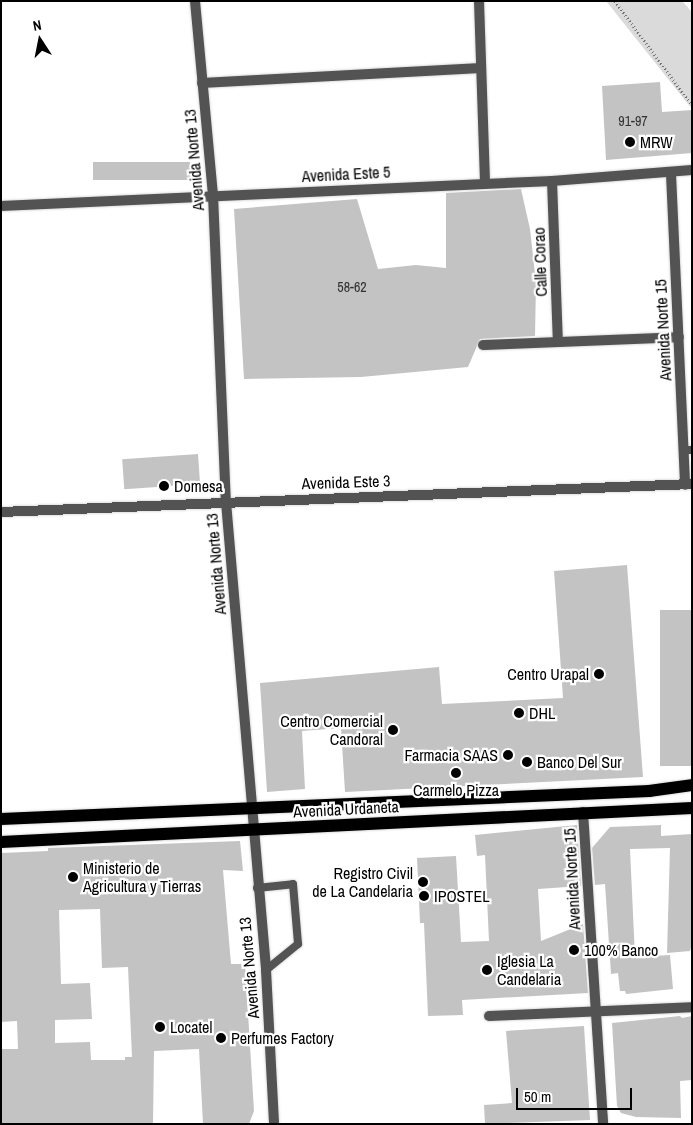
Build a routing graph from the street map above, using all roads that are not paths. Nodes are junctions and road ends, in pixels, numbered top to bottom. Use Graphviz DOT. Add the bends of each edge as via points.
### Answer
graph roads {
  1 [pos="195,1"];
  2 [pos="479,1"];
  3 [pos="481,68"];
  4 [pos="202,83"];
  5 [pos="692,170"];
  6 [pos="671,174"];
  7 [pos="552,181"];
  8 [pos="485,182"];
  9 [pos="213,195"];
  10 [pos="1,206"];
  11 [pos="678,337"];
  12 [pos="558,341"];
  13 [pos="483,345"];
  14 [pos="688,450"];
  15 [pos="689,485"];
  16 [pos="226,502"];
  17 [pos="1,512"];
  18 [pos="692,785"];
  19 [pos="692,790"];
  20 [pos="649,791"];
  21 [pos="252,807"];
  22 [pos="692,808"];
  23 [pos="652,810"];
  24 [pos="583,812"];
  25 [pos="692,815"];
  26 [pos="1,819"];
  27 [pos="254,830"];
  28 [pos="1,842"];
  29 [pos="257,888"];
  30 [pos="266,970"];
  31 [pos="692,1007"];
  32 [pos="595,1010"];
  33 [pos="489,1016"];
  34 [pos="274,1124"];
  35 [pos="603,1124"];
  1 -- 4 [label="street, Avenida Norte 13"];
  2 -- 3 [label="street"];
  3 -- 4 [label="street"];
  3 -- 8 [label="street"];
  4 -- 9 [label="street, Avenida Norte 13"];
  5 -- 6 [label="street, Avenida Este 5"];
  6 -- 7 [label="street, Avenida Este 5"];
  6 -- 11 [label="street, Avenida Norte 15"];
  7 -- 8 [label="street, Avenida Este 5"];
  7 -- 12 [label="street, Calle Corao"];
  8 -- 9 [label="street, Avenida Este 5"];
  9 -- 10 [label="street, Avenida Este 5"];
  9 -- 16 [label="street, Avenida Norte 13"];
  11 -- 12 [label="street"];
  11 -- 14 [label="street, Avenida Norte 15"];
  12 -- 13 [label="street"];
  14 -- 15 [label="street, Avenida Norte 15"];
  15 -- 16 [label="street, Avenida Este 3"];
  16 -- 17 [label="street, Avenida Este 3"];
  16 -- 21 [label="street, Avenida Norte 13"];
  18 -- 20 [label="main road, Avenida Urdaneta"];
  19 -- 20 [label="main road"];
  20 -- 21 [label="main road, Avenida Urdaneta"];
  21 -- 26 [label="main road, Avenida Urdaneta"];
  21 -- 27 [label="street, Avenida Norte 13"];
  22 -- 23 [label="main road"];
  23 -- 24 [label="main road, Avenida Urdaneta"];
  23 -- 25 [label="street, Avenida Urdaneta"];
  24 -- 27 [label="main road, Avenida Urdaneta"];
  24 -- 32 [label="street, Avenida Norte 15"];
  27 -- 28 [label="main road, Avenida Urdaneta"];
  27 -- 29 [label="street, Avenida Norte 13"];
  29 -- 30 [label="street, Avenida Norte 13"];
  29 -- 30 [label="lane" via="293,884 298,944"];
  30 -- 34 [label="street, Avenida Norte 13"];
  31 -- 32 [label="street"];
  32 -- 33 [label="street"];
  32 -- 35 [label="street, Avenida Norte 15"];
}
